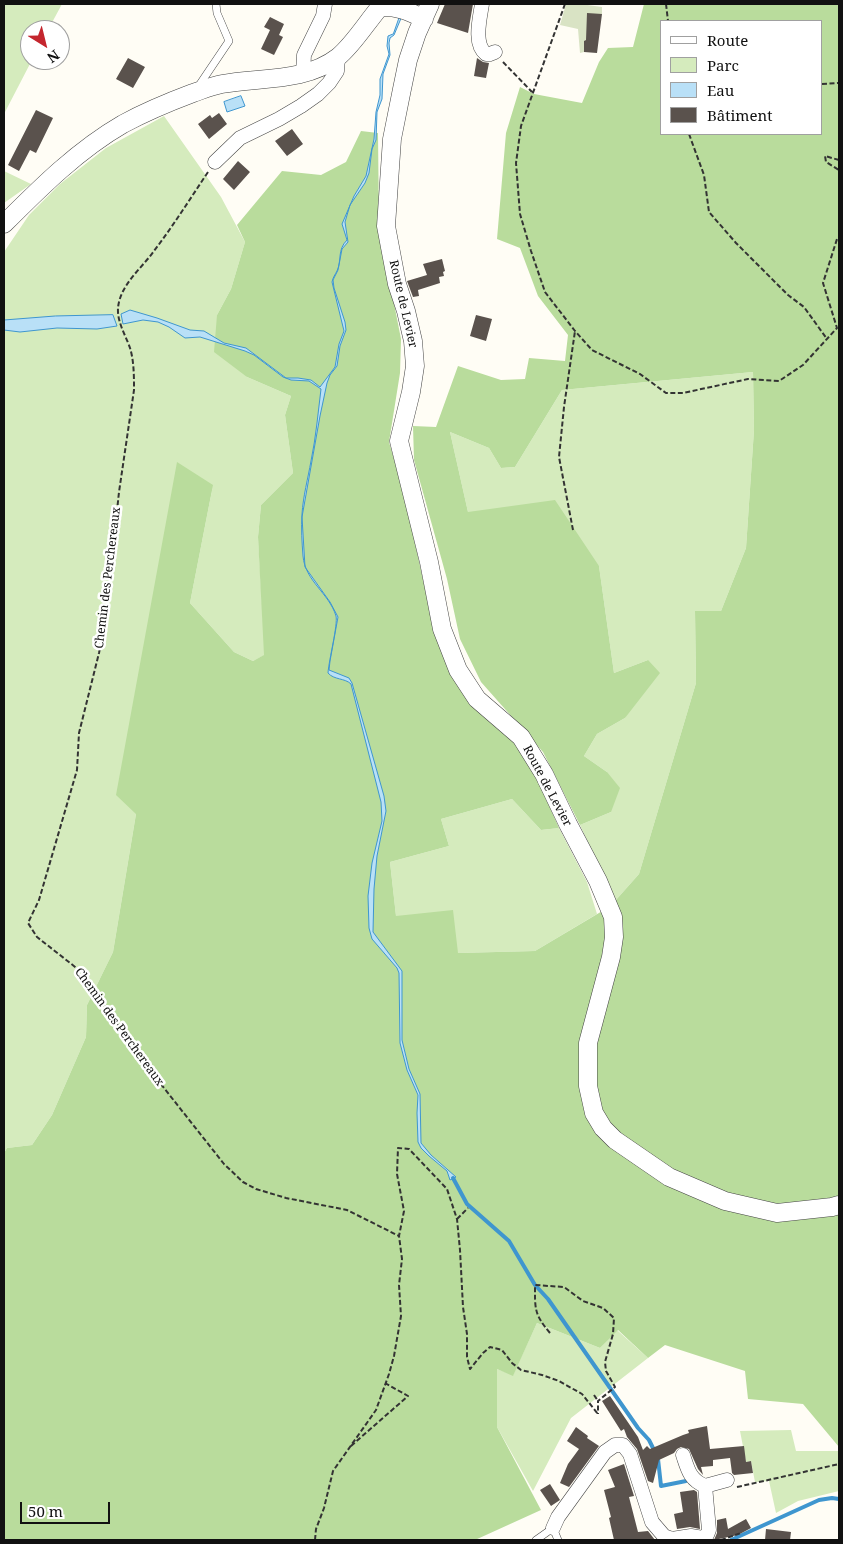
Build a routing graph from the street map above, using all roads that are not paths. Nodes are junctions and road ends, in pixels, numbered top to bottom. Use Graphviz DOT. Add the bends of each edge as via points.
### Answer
graph roads {
  1 [pos="216,4"];
  2 [pos="325,4"];
  3 [pos="482,4"];
  4 [pos="427,12"];
  5 [pos="495,52"];
  6 [pos="338,57"];
  7 [pos="303,74"];
  8 [pos="194,93"];
  9 [pos="215,162"];
  10 [pos="4,224"];
  11 [pos="839,1205"];
  12 [pos="683,1455"];
  13 [pos="727,1480"];
  14 [pos="705,1486"];
  15 [pos="556,1534"];
  16 [pos="704,1539"];
  17 [pos="536,1540"];
  1 -- 8 [label="lane" via="229,42"];
  2 -- 7 [label="street" via="323,16 304,54"];
  3 -- 5 [label="street" via="479,45 486,54"];
  4 -- 6 [label="street" via="414,14 392,6 380,7"];
  4 -- 11 [label="street, Route de Levier" via="408,60 394,131 386,226 397,284 413,341 415,366 400,441 442,629 458,670 477,699 520,737 544,774 613,917 611,957 588,1043 588,1086 594,1113 615,1140 646,1161 669,1176 725,1201 777,1213"];
  6 -- 7 [label="street"];
  6 -- 9 [label="street" via="337,71 318,94 279,119 240,138"];
  7 -- 8 [label="street" via="219,84"];
  8 -- 10 [label="street" via="123,125 84,151"];
  12 -- 14 [label="street" via="689,1475"];
  13 -- 14 [label="street"];
  14 -- 16 [label="street" via="709,1530"];
  15 -- 16 [label="street" via="558,1517 605,1452 615,1445 623,1445 630,1454 652,1522 664,1536"];
  15 -- 17 [label="lane"];
}
